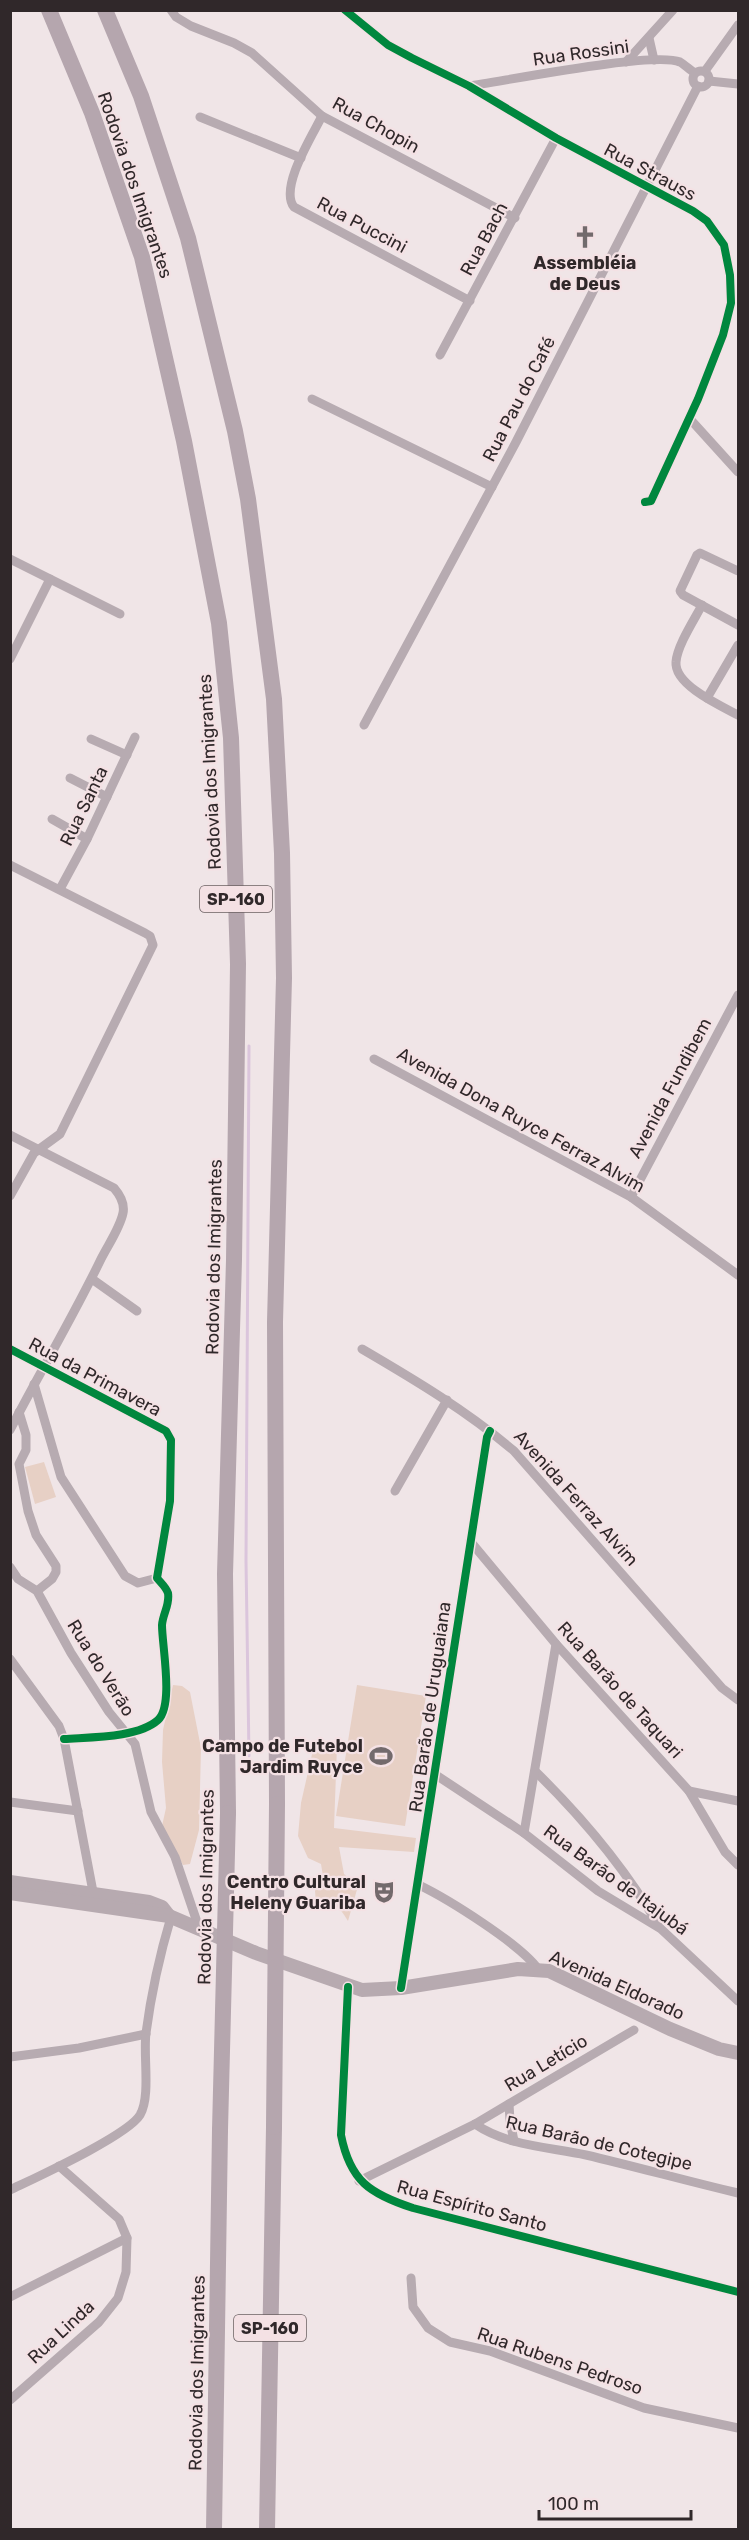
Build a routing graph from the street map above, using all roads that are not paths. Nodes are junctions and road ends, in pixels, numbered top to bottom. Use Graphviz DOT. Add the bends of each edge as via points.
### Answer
graph roads {
  1 [pos="49,10"];
  2 [pos="105,10"];
  3 [pos="171,10"];
  4 [pos="345,10"];
  5 [pos="673,10"];
  6 [pos="738,25"];
  7 [pos="649,38"];
  8 [pos="654,60"];
  9 [pos="626,62"];
  10 [pos="703,75"];
  11 [pos="738,84"];
  12 [pos="469,86"];
  13 [pos="322,116"];
  14 [pos="200,117"];
  15 [pos="556,138"];
  16 [pos="301,158"];
  17 [pos="648,187"];
  18 [pos="515,218"];
  19 [pos="470,301"];
  20 [pos="440,355"];
  21 [pos="312,399"];
  22 [pos="690,419"];
  23 [pos="738,472"];
  24 [pos="492,487"];
  25 [pos="645,502"];
  26 [pos="10,559"];
  27 [pos="738,572"];
  28 [pos="50,579"];
  29 [pos="702,605"];
  30 [pos="120,614"];
  31 [pos="738,625"];
  32 [pos="738,645"];
  33 [pos="10,659"];
  34 [pos="708,698"];
  35 [pos="738,715"];
  36 [pos="364,725"];
  37 [pos="135,737"];
  38 [pos="91,739"];
  39 [pos="127,755"];
  40 [pos="70,778"];
  41 [pos="107,797"];
  42 [pos="52,819"];
  43 [pos="87,838"];
  44 [pos="10,865"];
  45 [pos="60,889"];
  46 [pos="738,995"];
  47 [pos="374,1059"];
  48 [pos="10,1135"];
  49 [pos="40,1150"];
  50 [pos="10,1196"];
  51 [pos="631,1197"];
  52 [pos="738,1275"];
  53 [pos="92,1279"];
  54 [pos="137,1311"];
  55 [pos="10,1349"];
  56 [pos="362,1349"];
  57 [pos="42,1367"];
  58 [pos="34,1384"];
  59 [pos="447,1400"];
  60 [pos="20,1412"];
  61 [pos="10,1430"];
  62 [pos="490,1431"];
  63 [pos="395,1491"];
  64 [pos="470,1541"];
  65 [pos="10,1567"];
  66 [pos="157,1578"];
  67 [pos="37,1591"];
  68 [pos="556,1644"];
  69 [pos="10,1659"];
  70 [pos="738,1700"];
  71 [pos="125,1734"];
  72 [pos="64,1739"];
  73 [pos="535,1771"];
  74 [pos="436,1775"];
  75 [pos="689,1791"];
  76 [pos="738,1801"];
  77 [pos="10,1802"];
  78 [pos="78,1810"];
  79 [pos="524,1833"];
  80 [pos="738,1865"];
  81 [pos="10,1882"];
  82 [pos="419,1885"];
  83 [pos="10,1893"];
  84 [pos="94,1899"];
  85 [pos="170,1917"];
  86 [pos="199,1928"];
  87 [pos="661,1929"];
  88 [pos="538,1969"];
  89 [pos="348,1987"];
  90 [pos="401,1988"];
  91 [pos="738,2001"];
  92 [pos="634,2030"];
  93 [pos="146,2034"];
  94 [pos="738,2053"];
  95 [pos="10,2057"];
  96 [pos="509,2104"];
  97 [pos="475,2124"];
  98 [pos="514,2141"];
  99 [pos="59,2166"];
  100 [pos="359,2181"];
  101 [pos="10,2190"];
  102 [pos="738,2193"];
  103 [pos="127,2238"];
  104 [pos="411,2278"];
  105 [pos="738,2292"];
  106 [pos="10,2296"];
  107 [pos="10,2400"];
  108 [pos="738,2428"];
  109 [pos="214,2529"];
  110 [pos="267,2529"];
  1 -- 109 [label="highway, Rodovia dos Imigrantes / SP-160, bridge" via="92,113 142,257 184,441 219,623 230,728 238,964 225,1574 228,1813"];
  2 -- 110 [label="highway, Rodovia dos Imigrantes / SP-160, bridge" via="141,96 188,238 248,499 274,699 284,978 275,1322 277,1804"];
  3 -- 13 [label="street, Rua Chopin" via="190,26 252,53"];
  4 -- 12 [label="street, Rua Strauss" via="388,45"];
  5 -- 7 [label="street"];
  6 -- 10 [label="street"];
  7 -- 8 [label="street"];
  7 -- 9 [label="street"];
  8 -- 9 [label="street, Rua Rossini"];
  8 -- 10 [label="street, Rua Rossini" via="679,62"];
  9 -- 12 [label="street, Rua Rossini"];
  10 -- 11 [label="street, Rua Rossini"];
  10 -- 17 [label="street, Rua Pau do Café" via="693,81 698,86"];
  12 -- 15 [label="street, Rua Strauss"];
  13 -- 16 [label="street, Rua Puccini"];
  13 -- 18 [label="street, Rua Chopin"];
  14 -- 16 [label="street"];
  15 -- 17 [label="street, Rua Strauss"];
  15 -- 18 [label="street, Rua Bach"];
  16 -- 19 [label="street, Rua Puccini" via="289,193 294,207"];
  17 -- 22 [label="street, Rua Strauss" via="707,221 728,258 731,303 727,322"];
  17 -- 24 [label="street, Rua Pau do Café"];
  18 -- 19 [label="street, Rua Bach"];
  19 -- 20 [label="street, Rua Bach"];
  21 -- 24 [label="street"];
  22 -- 23 [label="street"];
  22 -- 25 [label="street, Rua Strauss" via="651,501"];
  24 -- 36 [label="street, Rua Pau do Café"];
  26 -- 28 [label="street"];
  27 -- 29 [label="street" via="703,553 697,555 680,591"];
  28 -- 30 [label="street"];
  28 -- 33 [label="street"];
  29 -- 31 [label="street"];
  29 -- 34 [label="street" via="675,664 681,679"];
  32 -- 34 [label="street"];
  34 -- 35 [label="street"];
  37 -- 39 [label="street, Rua Santa"];
  38 -- 39 [label="street"];
  39 -- 41 [label="street, Rua Santa"];
  40 -- 41 [label="street"];
  41 -- 43 [label="street, Rua Santa"];
  42 -- 43 [label="street"];
  43 -- 45 [label="street, Rua Santa"];
  44 -- 45 [label="street"];
  45 -- 49 [label="street" via="150,936 153,945 60,1134"];
  46 -- 51 [label="street, Avenida Fundibem"];
  47 -- 51 [label="street, Avenida Dona Ruyce Ferraz Alvim"];
  48 -- 49 [label="street"];
  49 -- 50 [label="street" via="28,1162"];
  49 -- 53 [label="street" via="114,1188 120,1195 123,1214"];
  51 -- 52 [label="street, Avenida Dona Ruyce Ferraz Alvim"];
  53 -- 54 [label="street"];
  53 -- 57 [label="street"];
  55 -- 57 [label="street, Rua da Primavera"];
  56 -- 59 [label="street, Avenida Ferraz Alvim"];
  57 -- 58 [label="street"];
  57 -- 66 [label="street, Rua da Primavera" via="166,1431 171,1440 170,1501"];
  58 -- 60 [label="street"];
  58 -- 66 [label="street" via="66,1487 125,1576 138,1583"];
  59 -- 62 [label="street, Avenida Ferraz Alvim"];
  59 -- 63 [label="street"];
  60 -- 61 [label="street"];
  60 -- 67 [label="street" via="26,1450 19,1464 28,1511 36,1535 56,1566 52,1579"];
  62 -- 64 [label="street, Rua Barão de Uruguaiana"];
  62 -- 70 [label="street, Avenida Ferraz Alvim" via="536,1475 722,1688"];
  64 -- 68 [label="street, Rua Barão de Taquari"];
  64 -- 74 [label="street, Rua Barão de Uruguaiana"];
  65 -- 67 [label="street, Rua do Verão" via="18,1579"];
  66 -- 71 [label="street" via="168,1595 162,1624 165,1704 158,1720"];
  67 -- 71 [label="street, Rua do Verão" via="71,1653"];
  68 -- 73 [label="street"];
  68 -- 75 [label="street, Rua Barão de Taquari"];
  69 -- 72 [label="street" via="59,1726"];
  71 -- 72 [label="street"];
  71 -- 86 [label="street, Rua do Verão" via="135,1744 151,1812 175,1857"];
  72 -- 78 [label="street"];
  73 -- 79 [label="street"];
  73 -- 87 [label="street" via="583,1819 638,1890"];
  74 -- 79 [label="street, Rua Barão de Itajubá"];
  74 -- 82 [label="street, Rua Barão de Uruguaiana"];
  75 -- 76 [label="street"];
  75 -- 80 [label="street, Rua Barão de Taquari" via="725,1852"];
  77 -- 78 [label="street"];
  78 -- 84 [label="street"];
  79 -- 87 [label="street, Rua Barão de Itajubá" via="598,1891"];
  81 -- 84 [label="main road, Avenida Eldorado"];
  82 -- 88 [label="street" via="440,1895 522,1952"];
  82 -- 90 [label="street, Rua Barão de Uruguaiana"];
  83 -- 84 [label="main road, Avenida Eldorado"];
  84 -- 85 [label="main road, Avenida Eldorado"];
  85 -- 86 [label="main road, Avenida Eldorado"];
  85 -- 93 [label="street"];
  86 -- 89 [label="main road, Avenida Eldorado"];
  87 -- 91 [label="street, Rua Barão de Itajubá"];
  88 -- 90 [label="main road, Avenida Eldorado"];
  88 -- 94 [label="main road, Avenida Eldorado" via="557,1974 705,2044"];
  89 -- 90 [label="main road, Avenida Eldorado"];
  89 -- 100 [label="street" via="341,2134 345,2154"];
  92 -- 96 [label="street, Rua Letício"];
  93 -- 95 [label="street"];
  93 -- 99 [label="street" via="144,2102 140,2115 121,2132"];
  96 -- 97 [label="street, Rua Letício"];
  96 -- 98 [label="street"];
  97 -- 98 [label="street, Rua Barão de Cotegipe" via="489,2134"];
  97 -- 100 [label="street"];
  98 -- 102 [label="street, Rua Barão de Cotegipe"];
  99 -- 101 [label="street"];
  99 -- 103 [label="street" via="112,2211"];
  100 -- 105 [label="street, Rua Espírito Santo" via="376,2193 413,2208"];
  103 -- 106 [label="street"];
  103 -- 107 [label="street, Rua Linda" via="126,2272 118,2298 99,2322"];
  104 -- 108 [label="street, Rua Rubens Pedroso" via="413,2307 428,2328 450,2342 490,2351 644,2408"];
}
